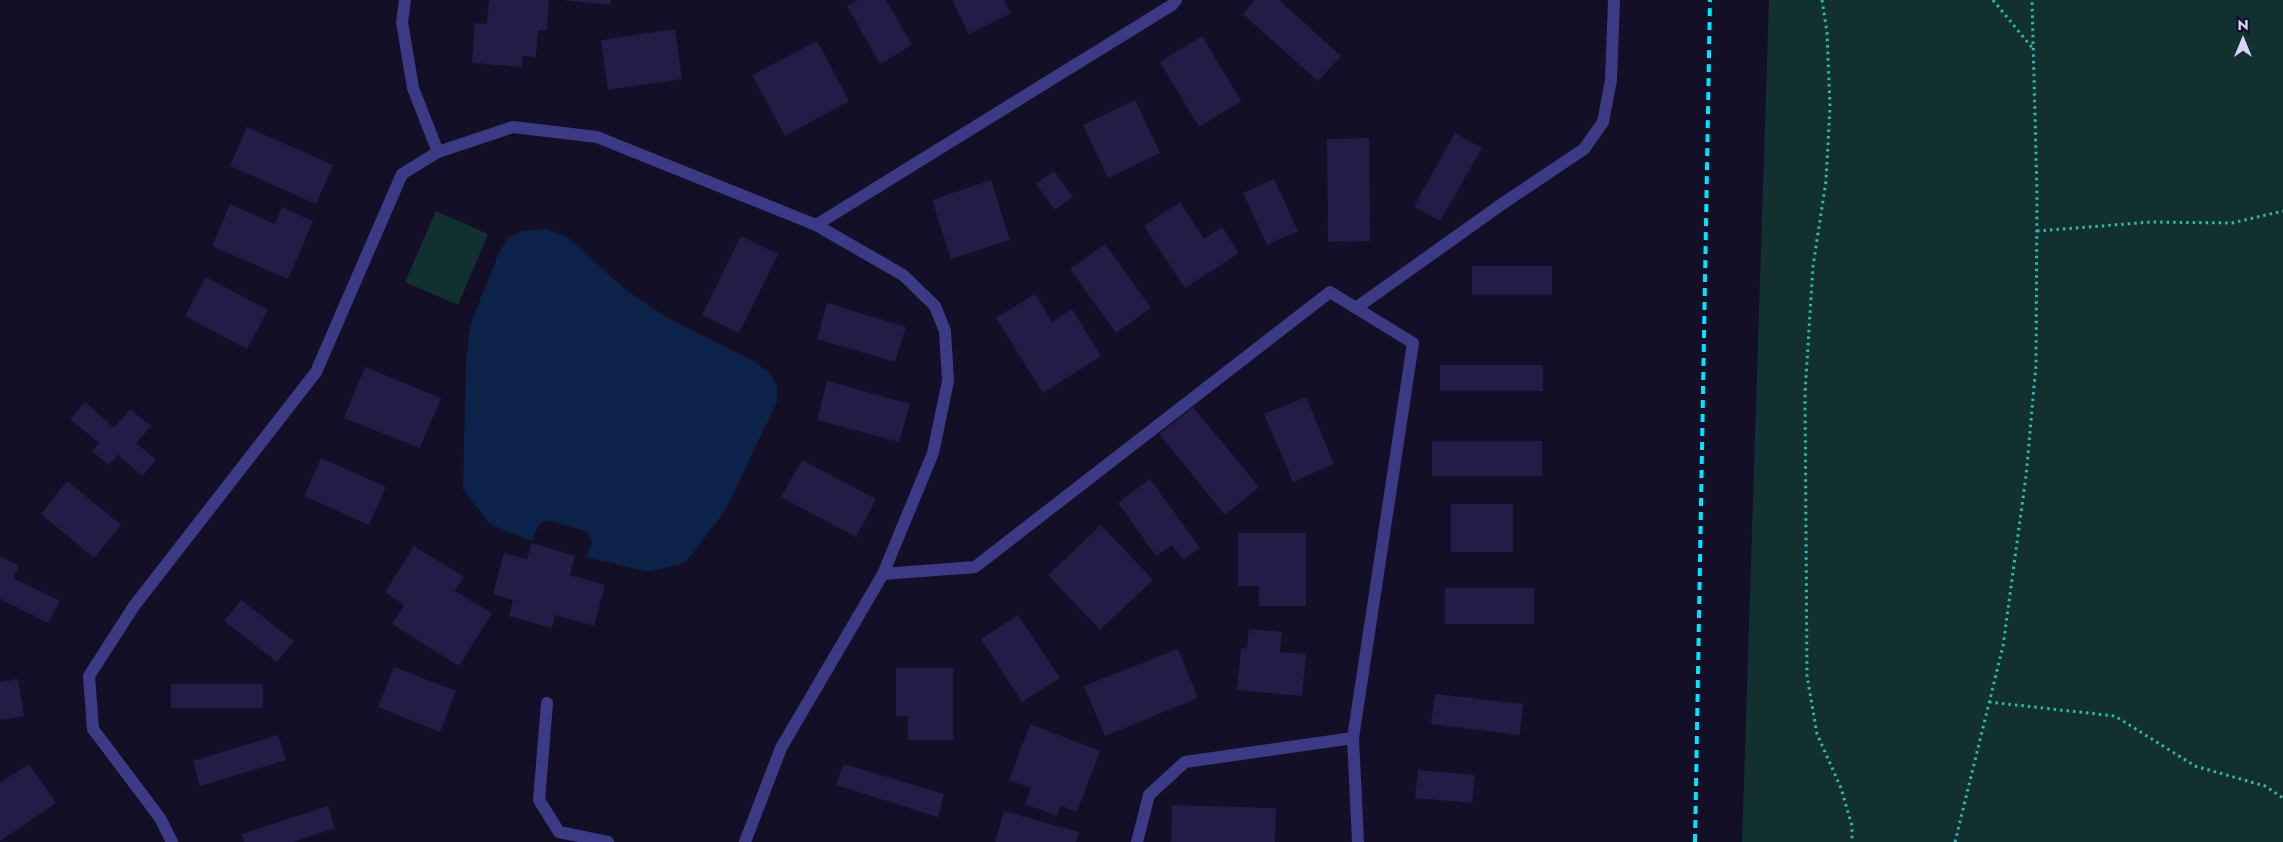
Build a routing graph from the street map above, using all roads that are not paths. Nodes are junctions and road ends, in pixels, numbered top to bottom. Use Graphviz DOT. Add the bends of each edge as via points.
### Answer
graph roads {
  1 [pos="404,0"];
  2 [pos="1176,0"];
  3 [pos="1614,0"];
  4 [pos="438,152"];
  5 [pos="816,225"];
  6 [pos="1356,308"];
  7 [pos="883,574"];
  8 [pos="547,703"];
  9 [pos="1353,738"];
  10 [pos="172,842"];
  11 [pos="608,842"];
  12 [pos="745,842"];
  13 [pos="1137,842"];
  14 [pos="1358,842"];
  1 -- 4 [label="street" via="402,22 413,88"];
  2 -- 5 [label="street"];
  3 -- 6 [label="street" via="1611,80 1602,122 1584,149"];
  4 -- 5 [label="street" via="514,127 597,137"];
  4 -- 10 [label="street" via="402,174 316,372 134,606 89,676 93,729 160,818"];
  5 -- 7 [label="street" via="903,275 935,306 945,332 948,381 933,453"];
  6 -- 7 [label="street" via="1330,292 975,567"];
  6 -- 9 [label="street" via="1413,343"];
  7 -- 12 [label="street" via="781,748"];
  8 -- 11 [label="street" via="539,800 559,832"];
  9 -- 13 [label="street" via="1185,762 1149,795"];
  9 -- 14 [label="street"];
}
